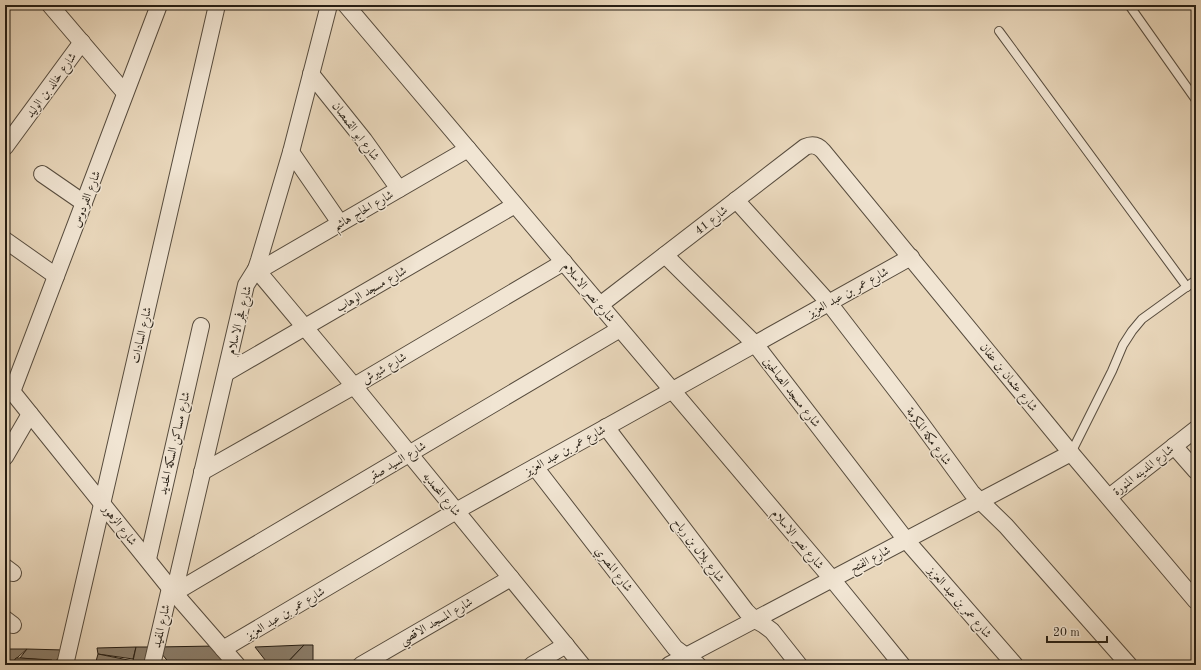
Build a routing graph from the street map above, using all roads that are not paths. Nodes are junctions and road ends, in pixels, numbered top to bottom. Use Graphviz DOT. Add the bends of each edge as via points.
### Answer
graph roads {
  1 [pos="50,5"];
  2 [pos="159,5"];
  3 [pos="217,5"];
  4 [pos="329,5"];
  5 [pos="346,5"];
  6 [pos="1128,5"];
  7 [pos="999,31"];
  8 [pos="82,42"];
  9 [pos="311,74"];
  10 [pos="126,93"];
  11 [pos="1196,100"];
  12 [pos="5,147"];
  13 [pos="468,149"];
  14 [pos="823,151"];
  15 [pos="291,152"];
  16 [pos="42,174"];
  17 [pos="399,189"];
  18 [pos="736,200"];
  19 [pos="84,203"];
  20 [pos="515,205"];
  21 [pos="340,223"];
  22 [pos="5,240"];
  23 [pos="665,255"];
  24 [pos="911,257"];
  25 [pos="564,262"];
  26 [pos="257,270"];
  27 [pos="56,276"];
  28 [pos="1196,280"];
  29 [pos="1187,287"];
  30 [pos="829,303"];
  31 [pos="600,306"];
  32 [pos="201,326"];
  33 [pos="305,327"];
  34 [pos="620,329"];
  35 [pos="755,344"];
  36 [pos="226,372"];
  37 [pos="354,386"];
  38 [pos="9,388"];
  39 [pos="673,390"];
  40 [pos="30,414"];
  41 [pos="606,427"];
  42 [pos="1196,429"];
  43 [pos="1174,446"];
  44 [pos="1071,453"];
  45 [pos="409,454"];
  46 [pos="5,457"];
  47 [pos="535,467"];
  48 [pos="202,472"];
  49 [pos="1196,472"];
  50 [pos="1109,497"];
  51 [pos="979,501"];
  52 [pos="102,502"];
  53 [pos="456,511"];
  54 [pos="906,540"];
  55 [pos="148,559"];
  56 [pos="510,578"];
  57 [pos="832,579"];
  58 [pos="172,590"];
  59 [pos="1196,600"];
  60 [pos="755,620"];
  61 [pos="566,645"];
  62 [pos="223,649"];
  63 [pos="692,661"];
  64 [pos="66,665"];
  65 [pos="152,665"];
  66 [pos="237,665"];
  67 [pos="361,665"];
  68 [pos="532,665"];
  69 [pos="582,665"];
  70 [pos="669,665"];
  71 [pos="799,665"];
  72 [pos="902,665"];
  73 [pos="1015,665"];
  74 [pos="1129,665"];
  1 -- 8 [label="street"];
  2 -- 10 [label="street, شارع الفردوس"];
  3 -- 52 [label="street, شارع السادات"];
  4 -- 9 [label="street, شارع فجر الاسلام"];
  5 -- 13 [label="street, شارع نصر الاسلام"];
  6 -- 11 [label="lane"];
  7 -- 29 [label="lane"];
  8 -- 10 [label="street"];
  8 -- 12 [label="street, شارع خالد بن الوليد"];
  9 -- 15 [label="street, شارع فجر الاسلام"];
  9 -- 17 [label="street, شارع ابو القمصان"];
  10 -- 19 [label="street, شارع الفردوس"];
  13 -- 17 [label="street, شارع الحاج هاشم"];
  13 -- 20 [label="street, شارع نصر الاسلام"];
  14 -- 18 [label="street, شارع 41" via="817,145 808,145"];
  14 -- 24 [label="street, شارع عثمان بن عفان"];
  15 -- 21 [label="street"];
  15 -- 26 [label="street, شارع فجر الاسلام"];
  16 -- 19 [label="street"];
  17 -- 21 [label="street, شارع الحاج هاشم"];
  18 -- 23 [label="street, شارع 41"];
  18 -- 30 [label="street, شارع مكة المكرمة"];
  19 -- 27 [label="street, شارع الفردوس"];
  20 -- 25 [label="street, شارع نصر الاسلام"];
  20 -- 33 [label="street, شارع مسجد الوهاب"];
  21 -- 26 [label="street, شارع الحاج هاشم"];
  22 -- 27 [label="street"];
  23 -- 31 [label="street, شارع 41"];
  23 -- 35 [label="street, شارع مسجد الصالحين"];
  24 -- 30 [label="street, شارع عمر بن عبد العزيز"];
  24 -- 44 [label="street, شارع عثمان بن عفان"];
  25 -- 31 [label="street, شارع نصر الاسلام"];
  25 -- 37 [label="street, شارع شيرش"];
  26 -- 33 [label="street, شارع المحمديه"];
  26 -- 36 [label="street, شارع فجر الاسلام" via="246,285"];
  27 -- 38 [label="street, شارع الفردوس"];
  28 -- 29 [label="lane"];
  29 -- 44 [label="lane" via="1142,318 1132,331"];
  30 -- 35 [label="street, شارع عمر بن عبد العزيز"];
  30 -- 51 [label="street, شارع مكة المكرمة"];
  31 -- 34 [label="street, شارع نصر الاسلام"];
  32 -- 55 [label="street, شارع مساكن السكة الحديد"];
  33 -- 36 [label="street, شارع مسجد الوهاب"];
  33 -- 37 [label="street, شارع المحمديه"];
  34 -- 39 [label="street, شارع نصر الاسلام"];
  34 -- 45 [label="street, شارع السيد صقر"];
  35 -- 39 [label="street, شارع عمر بن عبد العزيز"];
  35 -- 54 [label="street, شارع مسجد الصالحين"];
  36 -- 48 [label="street, شارع فجر الاسلام"];
  37 -- 45 [label="street, شارع المحمديه"];
  37 -- 48 [label="street, شارع شيرش"];
  38 -- 40 [label="street, شارع الزهور"];
  39 -- 41 [label="street, شارع عمر بن عبد العزيز"];
  39 -- 57 [label="street, شارع نصر الاسلام"];
  40 -- 46 [label="street"];
  40 -- 52 [label="street, شارع الزهور"];
  41 -- 47 [label="street, شارع عمر بن عبد العزيز"];
  41 -- 60 [label="street, شارع بلال بن رباح"];
  42 -- 43 [label="street, شارع المدينه المنورة"];
  43 -- 49 [label="street"];
  43 -- 50 [label="street, شارع المدينه المنورة"];
  44 -- 50 [label="street, شارع عثمان بن عفان"];
  44 -- 51 [label="street, شارع الفتح"];
  45 -- 53 [label="street, شارع المحمديه"];
  45 -- 58 [label="street, شارع السيد صقر"];
  47 -- 53 [label="street, شارع عمر بن عبد العزيز"];
  47 -- 63 [label="street, شارع المصري" via="675,648"];
  48 -- 58 [label="street, شارع فجر الاسلام"];
  50 -- 59 [label="street, شارع عثمان بن عفان"];
  51 -- 54 [label="street, شارع الفتح"];
  51 -- 74 [label="street, شارع مكة المكرمة" via="1006,526"];
  52 -- 55 [label="street, شارع الزهور"];
  52 -- 64 [label="street, شارع السادات"];
  53 -- 56 [label="street, شارع المحمديه"];
  53 -- 62 [label="street, شارع عمر بن عبد العزيز"];
  54 -- 57 [label="street, شارع الفتح"];
  54 -- 73 [label="street, شارع عمر بن عبد العزيز"];
  55 -- 58 [label="street, شارع الزهور"];
  56 -- 61 [label="street, شارع المحمديه"];
  56 -- 67 [label="street, شارع المسجد الاقصي"];
  57 -- 60 [label="street, شارع الفتح"];
  57 -- 72 [label="street, شارع نصر الاسلام"];
  58 -- 62 [label="street, شارع الزهور"];
  58 -- 65 [label="street, شارع المفيد"];
  60 -- 63 [label="street, شارع الفتح"];
  60 -- 71 [label="street, شارع بلال بن رباح" via="772,632"];
  61 -- 68 [label="street"];
  61 -- 69 [label="street, شارع المحمديه"];
  62 -- 66 [label="street, شارع الزهور"];
  63 -- 70 [label="street, شارع الفتح"];
}
